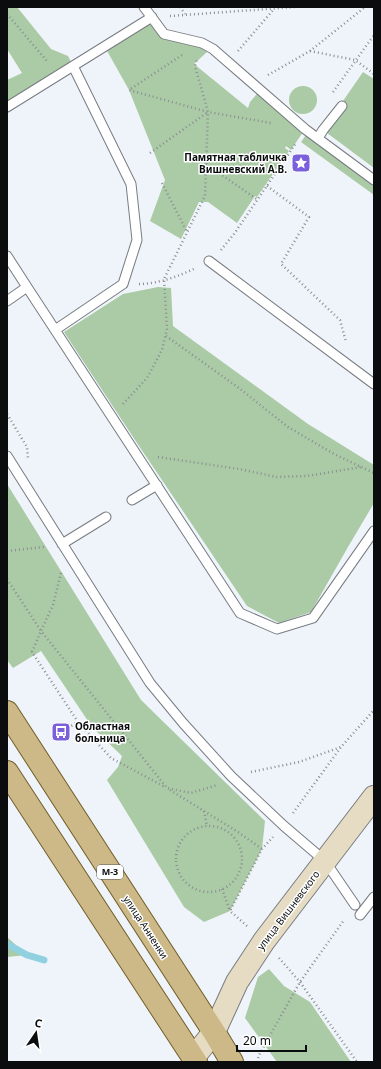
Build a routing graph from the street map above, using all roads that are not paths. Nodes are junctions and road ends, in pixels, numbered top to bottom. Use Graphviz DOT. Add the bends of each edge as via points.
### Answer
graph roads {
  1 [pos="144,7"];
  2 [pos="152,17"];
  3 [pos="73,66"];
  4 [pos="9,102"];
  5 [pos="342,106"];
  6 [pos="318,138"];
  7 [pos="374,180"];
  8 [pos="7,256"];
  9 [pos="210,261"];
  10 [pos="27,287"];
  11 [pos="7,301"];
  12 [pos="55,330"];
  13 [pos="374,384"];
  14 [pos="7,456"];
  15 [pos="157,485"];
  16 [pos="132,500"];
  17 [pos="106,517"];
  18 [pos="374,531"];
  19 [pos="64,548"];
  20 [pos="7,712"];
  21 [pos="7,772"];
  22 [pos="374,797"];
  23 [pos="325,860"];
  24 [pos="374,897"];
  25 [pos="355,905"];
  26 [pos="360,915"];
  27 [pos="214,1032"];
  28 [pos="195,1060"];
  29 [pos="232,1062"];
  1 -- 2 [label="lane"];
  2 -- 3 [label="lane"];
  2 -- 6 [label="lane" via="164,34 202,43 213,49"];
  3 -- 4 [label="lane"];
  3 -- 12 [label="lane" via="131,184 137,240 123,284"];
  5 -- 6 [label="lane"];
  6 -- 7 [label="lane"];
  8 -- 10 [label="lane"];
  9 -- 13 [label="lane"];
  10 -- 11 [label="lane"];
  10 -- 12 [label="lane"];
  12 -- 15 [label="lane"];
  14 -- 19 [label="lane"];
  15 -- 16 [label="lane"];
  15 -- 18 [label="lane" via="240,613 277,629 313,618"];
  17 -- 19 [label="lane"];
  19 -- 23 [label="lane" via="150,683 183,723 231,776"];
  20 -- 27 [label="main road, улица Анненки / М-3"];
  21 -- 28 [label="main road"];
  22 -- 23 [label="street, улица Вишневского"];
  23 -- 25 [label="lane"];
  23 -- 27 [label="street, улица Вишневского" via="264,941 237,982"];
  24 -- 26 [label="lane"];
  27 -- 28 [label="street, улица Вишневского"];
  27 -- 29 [label="main road, улица Анненки / М-3"];
}
